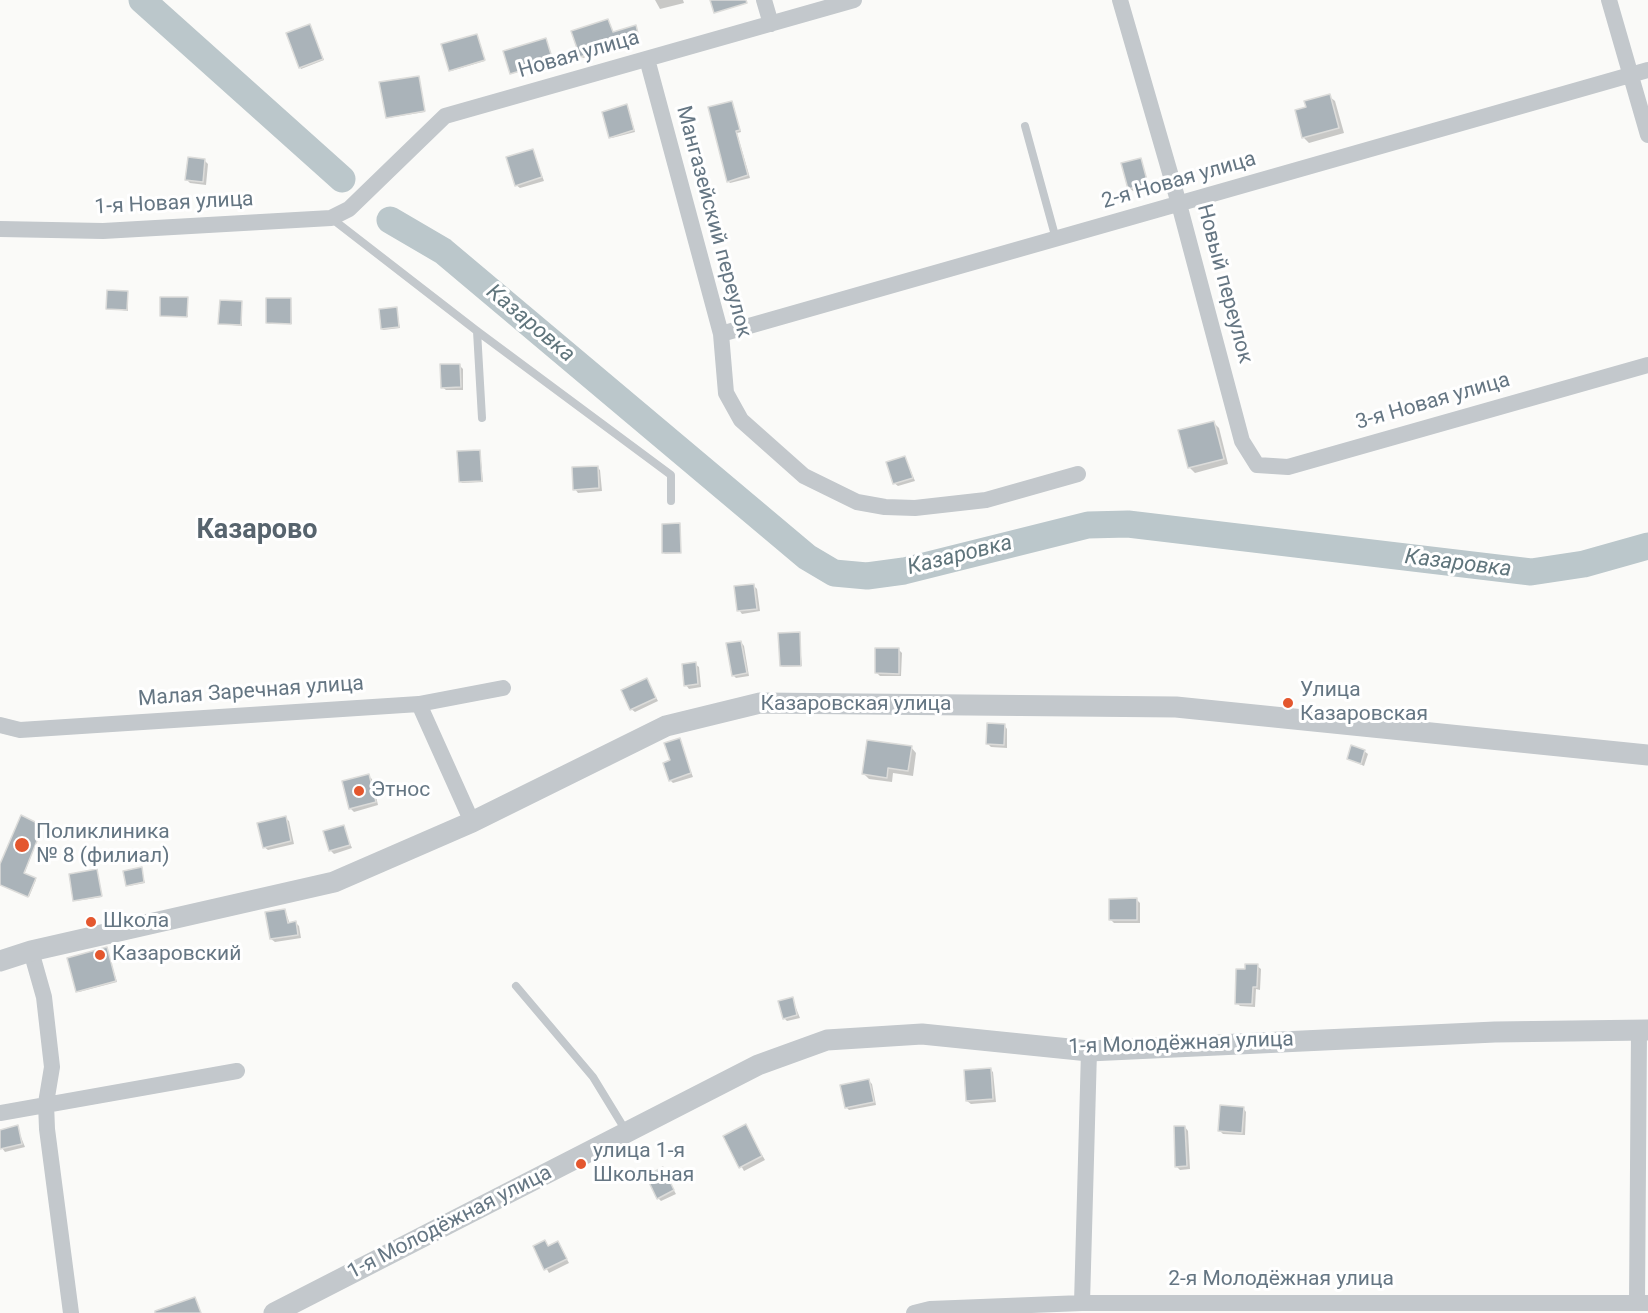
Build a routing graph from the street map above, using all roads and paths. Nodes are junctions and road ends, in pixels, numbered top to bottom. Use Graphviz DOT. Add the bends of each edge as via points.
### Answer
graph roads {
  1 [pos="764,0"];
  2 [pos="854,0"];
  3 [pos="1120,0"];
  4 [pos="1609,0"];
  5 [pos="771,24"];
  6 [pos="647,59"];
  7 [pos="1648,70"];
  8 [pos="1631,75"];
  9 [pos="1025,126"];
  10 [pos="1648,135"];
  11 [pos="1179,204"];
  12 [pos="349,209"];
  13 [pos="331,218"];
  14 [pos="0,229"];
  15 [pos="1056,239"];
  16 [pos="477,331"];
  17 [pos="721,334"];
  18 [pos="1648,365"];
  19 [pos="482,418"];
  20 [pos="1242,441"];
  21 [pos="1078,474"];
  22 [pos="671,501"];
  23 [pos="503,688"];
  24 [pos="419,704"];
  25 [pos="0,725"];
  26 [pos="1648,755"];
  27 [pos="472,822"];
  28 [pos="31,951"];
  29 [pos="0,961"];
  30 [pos="516,986"];
  31 [pos="1644,1030"];
  32 [pos="1089,1051"];
  33 [pos="237,1071"];
  34 [pos="46,1103"];
  35 [pos="0,1113"];
  36 [pos="627,1132"];
  37 [pos="1082,1303"];
  38 [pos="1643,1303"];
  39 [pos="925,1312"];
  40 [pos="71,1313"];
  41 [pos="274,1313"];
  1 -- 5 [label="street"];
  2 -- 5 [label="street, Новая улица"];
  3 -- 11 [label="street, Новый переулок"];
  4 -- 8 [label="street"];
  5 -- 6 [label="street, Новая улица"];
  6 -- 12 [label="street, Новая улица" via="445,116"];
  6 -- 17 [label="street, Мангазейский переулок"];
  7 -- 8 [label="street, 2-я Новая улица"];
  8 -- 10 [label="street"];
  8 -- 11 [label="street, 2-я Новая улица"];
  9 -- 15 [label="lane"];
  11 -- 15 [label="street, 2-я Новая улица"];
  11 -- 20 [label="street, Новый переулок"];
  12 -- 13 [label="street, 1-я Новая улица"];
  13 -- 14 [label="street, 1-я Новая улица" via="103,231"];
  13 -- 16 [label="lane"];
  15 -- 17 [label="street, 2-я Новая улица"];
  16 -- 19 [label="lane"];
  16 -- 22 [label="lane" via="671,474"];
  17 -- 21 [label="street, Мангазейский переулок" via="726,393 741,420 804,476 857,502 915,508 986,500"];
  18 -- 20 [label="street, 3-я Новая улица" via="1288,467 1257,465"];
  23 -- 24 [label="street, Малая Заречная улица"];
  24 -- 25 [label="street, Малая Заречная улица" via="20,730"];
  24 -- 27 [label="street"];
  26 -- 27 [label="street, Казаровская улица" via="1176,707 760,703 666,726"];
  27 -- 28 [label="street, Казаровская улица" via="334,882"];
  28 -- 29 [label="street, Казаровская улица"];
  28 -- 34 [label="street" via="44,997 52,1067"];
  30 -- 36 [label="lane" via="593,1077"];
  31 -- 32 [label="street, 1-я Молодёжная улица" via="1495,1032"];
  31 -- 38 [label="street"];
  32 -- 36 [label="street, 1-я Молодёжная улица" via="922,1034 827,1040 758,1065"];
  32 -- 37 [label="street"];
  33 -- 34 [label="street"];
  34 -- 35 [label="street"];
  34 -- 40 [label="street"];
  36 -- 41 [label="street, 1-я Молодёжная улица"];
  37 -- 38 [label="street, 2-я Молодёжная улица"];
  37 -- 39 [label="street, 2-я Молодёжная улица"];
}
